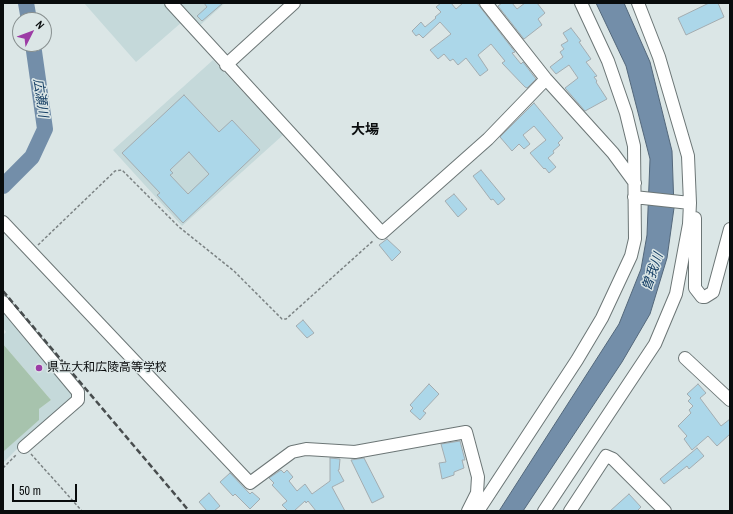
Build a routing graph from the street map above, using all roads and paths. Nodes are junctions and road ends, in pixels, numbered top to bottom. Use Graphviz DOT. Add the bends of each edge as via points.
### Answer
graph roads {
  1 [pos="170,3"];
  2 [pos="294,3"];
  3 [pos="486,3"];
  4 [pos="581,3"];
  5 [pos="638,3"];
  6 [pos="226,65"];
  7 [pos="546,79"];
  8 [pos="635,183"];
  9 [pos="637,198"];
  10 [pos="687,202"];
  11 [pos="3,222"];
  12 [pos="730,229"];
  13 [pos="382,233"];
  14 [pos="31,252"];
  15 [pos="3,302"];
  16 [pos="685,358"];
  17 [pos="730,400"];
  18 [pos="24,447"];
  19 [pos="3,468"];
  20 [pos="82,511"];
  21 [pos="468,511"];
  22 [pos="478,511"];
  23 [pos="544,511"];
  24 [pos="570,511"];
  25 [pos="665,511"];
  1 -- 6 [label="street"];
  2 -- 6 [label="street"];
  3 -- 7 [label="street"];
  4 -- 8 [label="street" via="608,61 626,112 634,146"];
  5 -- 10 [label="street" via="659,57 688,156"];
  6 -- 13 [label="street"];
  7 -- 8 [label="street" via="613,153"];
  7 -- 13 [label="street" via="488,139"];
  8 -- 9 [label="street"];
  9 -- 10 [label="street"];
  9 -- 22 [label="street" via="635,239 631,256 602,318"];
  10 -- 12 [label="street" via="696,222 695,288 702,297 714,292"];
  10 -- 23 [label="street" via="689,224 676,294 655,344"];
  11 -- 14 [label="street"];
  13 -- 14 [label="path" via="282,320 234,270 179,227 122,170 115,171"];
  14 -- 21 [label="street" via="250,484 292,452 306,449 355,452 466,432 478,477 477,493"];
  15 -- 18 [label="street" via="78,392 78,400"];
  16 -- 17 [label="street"];
  18 -- 19 [label="path"];
  18 -- 20 [label="path"];
  24 -- 25 [label="street" via="606,456 613,459"];
}
